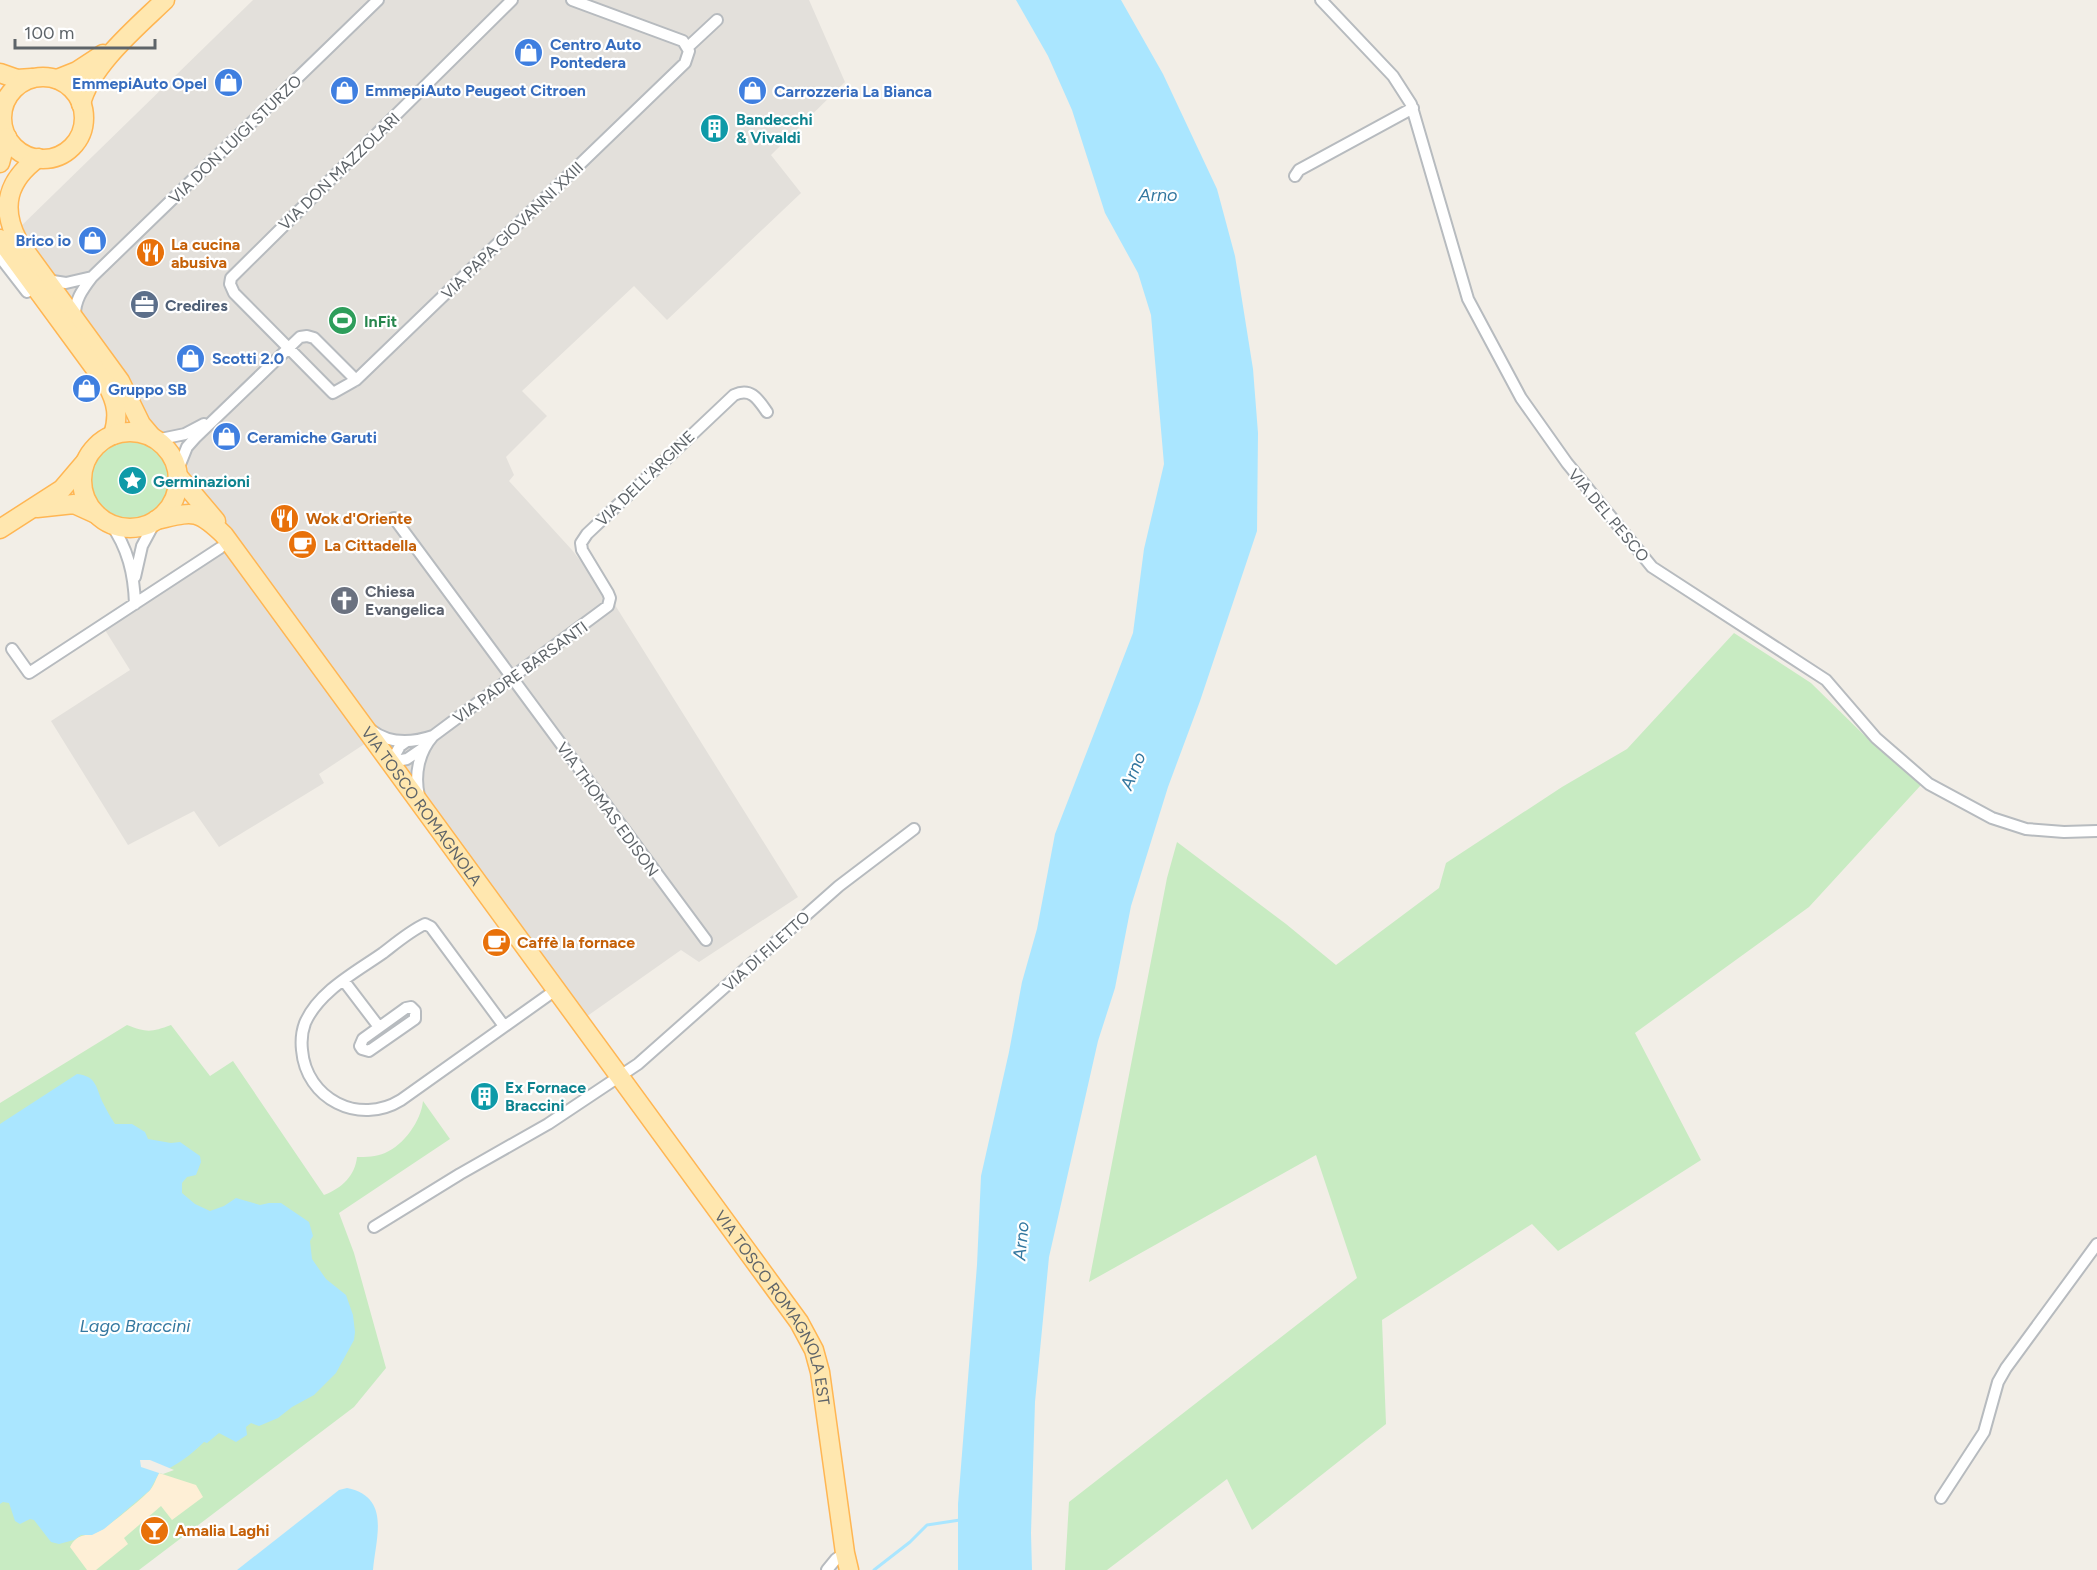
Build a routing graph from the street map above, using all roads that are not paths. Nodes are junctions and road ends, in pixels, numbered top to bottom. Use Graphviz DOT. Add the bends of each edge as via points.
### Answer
graph roads {
  1 [pos="165,0"];
  2 [pos="378,0"];
  3 [pos="512,0"];
  4 [pos="572,0"];
  5 [pos="1321,0"];
  6 [pos="717,20"];
  7 [pos="129,35"];
  8 [pos="688,47"];
  9 [pos="0,73"];
  10 [pos="33,78"];
  11 [pos="57,79"];
  12 [pos="81,104"];
  13 [pos="1413,108"];
  14 [pos="1,109"];
  15 [pos="7,137"];
  16 [pos="38,158"];
  17 [pos="0,163"];
  18 [pos="1295,176"];
  19 [pos="0,239"];
  20 [pos="0,257"];
  21 [pos="92,277"];
  22 [pos="46,280"];
  23 [pos="27,292"];
  24 [pos="75,320"];
  25 [pos="288,346"];
  26 [pos="356,380"];
  27 [pos="767,412"];
  28 [pos="214,417"];
  29 [pos="113,435"];
  30 [pos="154,439"];
  31 [pos="86,461"];
  32 [pos="178,474"];
  33 [pos="33,509"];
  34 [pos="103,518"];
  35 [pos="394,518"];
  36 [pos="156,520"];
  37 [pos="0,529"];
  38 [pos="222,542"];
  39 [pos="134,584"];
  40 [pos="135,604"];
  41 [pos="606,607"];
  42 [pos="12,649"];
  43 [pos="511,678"];
  44 [pos="363,723"];
  45 [pos="433,736"];
  46 [pos="407,741"];
  47 [pos="424,748"];
  48 [pos="391,762"];
  49 [pos="420,801"];
  50 [pos="914,829"];
  51 [pos="2097,831"];
  52 [pos="706,940"];
  53 [pos="344,981"];
  54 [pos="557,989"];
  55 [pos="504,1026"];
  56 [pos="379,1027"];
  57 [pos="620,1076"];
  58 [pos="374,1227"];
  59 [pos="2097,1244"];
  60 [pos="1941,1498"];
  61 [pos="847,1562"];
  62 [pos="827,1570"];
  1 -- 7 [label="main road"];
  2 -- 21 [label="street, VIA DON LUIGI STURZO"];
  3 -- 25 [label="street, VIA DON MAZZOLARI" via="233,275 230,284 234,293"];
  4 -- 8 [label="street" via="673,36"];
  5 -- 13 [label="street, VIA DEL PESCO" via="1393,76"];
  6 -- 8 [label="street"];
  7 -- 11 [label="main road" via="88,65"];
  7 -- 12 [label="main road" via="93,76"];
  8 -- 26 [label="street, VIA PAPA GIOVANNI XXIII" via="685,63 668,81"];
  9 -- 10 [label="main road" via="17,79"];
  10 -- 11 [label="main road"];
  10 -- 14 [label="main road" via="13,90"];
  11 -- 12 [label="main road" via="72,89"];
  12 -- 16 [label="main road" via="83,124 75,143 58,155"];
  13 -- 18 [label="street" via="1299,170"];
  13 -- 51 [label="street, VIA DEL PESCO" via="1468,298 1521,398 1567,463 1652,567 1827,680 1876,738 1929,784 1992,818 2026,828"];
  14 -- 15 [label="main road"];
  15 -- 16 [label="main road" via="20,151"];
  15 -- 17 [label="main road"];
  16 -- 22 [label="main road" via="17,178 8,213 18,241"];
  19 -- 29 [label="main road" via="107,385 117,411"];
  20 -- 23 [label="street"];
  21 -- 22 [label="street" via="66,283"];
  21 -- 24 [label="street, VIA DON LUIGI STURZO" via="76,302"];
  22 -- 24 [label="main road"];
  24 -- 30 [label="main road" via="120,381 144,430"];
  25 -- 26 [label="street" via="300,337 310,336"];
  25 -- 26 [label="street, VIA DON MAZZOLARI" via="333,393"];
  25 -- 28 [label="street"];
  27 -- 41 [label="street, VIA DELL'ARGINE" via="752,394 734,395 583,539 583,554 608,593"];
  28 -- 30 [label="street" via="185,434"];
  28 -- 32 [label="street" via="188,447"];
  29 -- 30 [label="main road" via="133,432"];
  29 -- 31 [label="main road" via="100,443"];
  30 -- 32 [label="main road" via="172,457"];
  31 -- 33 [label="main road" via="67,484"];
  31 -- 34 [label="main road" via="84,493"];
  32 -- 36 [label="main road" via="174,499"];
  32 -- 38 [label="main road, VIA TOSCO ROMAGNOLA" via="215,518"];
  33 -- 34 [label="main road" via="74,504"];
  33 -- 37 [label="main road"];
  34 -- 36 [label="main road" via="133,528"];
  34 -- 39 [label="street" via="123,544"];
  35 -- 43 [label="street, VIA THOMAS EDISON"];
  36 -- 38 [label="main road, VIA TOSCO ROMAGNOLA" via="192,513 208,520"];
  36 -- 39 [label="street" via="142,546"];
  38 -- 40 [label="street"];
  38 -- 44 [label="main road, VIA TOSCO ROMAGNOLA"];
  39 -- 40 [label="street"];
  40 -- 42 [label="street" via="29,673"];
  41 -- 43 [label="street, VIA PADRE BARSANTI"];
  43 -- 45 [label="street, VIA PADRE BARSANTI"];
  43 -- 52 [label="street, VIA THOMAS EDISON"];
  44 -- 46 [label="street, VIA PADRE BARSANTI" via="384,737"];
  44 -- 48 [label="main road, VIA TOSCO ROMAGNOLA"];
  45 -- 46 [label="street, VIA PADRE BARSANTI"];
  45 -- 47 [label="street, VIA PADRE BARSANTI"];
  46 -- 48 [label="street"];
  47 -- 48 [label="street, VIA PADRE BARSANTI" via="407,759"];
  47 -- 49 [label="street, VIA PADRE BARSANTI" via="418,768"];
  48 -- 49 [label="main road, VIA TOSCO ROMAGNOLA"];
  49 -- 54 [label="main road, VIA TOSCO ROMAGNOLA"];
  50 -- 57 [label="street, VIA DI FILETTO" via="839,886 651,1054"];
  53 -- 55 [label="street" via="426,924"];
  53 -- 55 [label="street" via="313,1009 304,1025 302,1042 304,1063 315,1086 347,1108 375,1110 397,1103"];
  53 -- 56 [label="street"];
  54 -- 55 [label="street"];
  54 -- 57 [label="main road, VIA TOSCO ROMAGNOLA"];
  56 -- 56 [label="street" via="361,1041 363,1051 369,1051 414,1019 415,1011 406,1008"];
  57 -- 58 [label="street, VIA DI FILETTO" via="548,1124"];
  57 -- 61 [label="main road, VIA TOSCO ROMAGNOLA EST" via="811,1343 820,1372"];
  59 -- 60 [label="street" via="2006,1368 1998,1382 1984,1432"];
  61 -- 62 [label="street" via="836,1559"];
}
